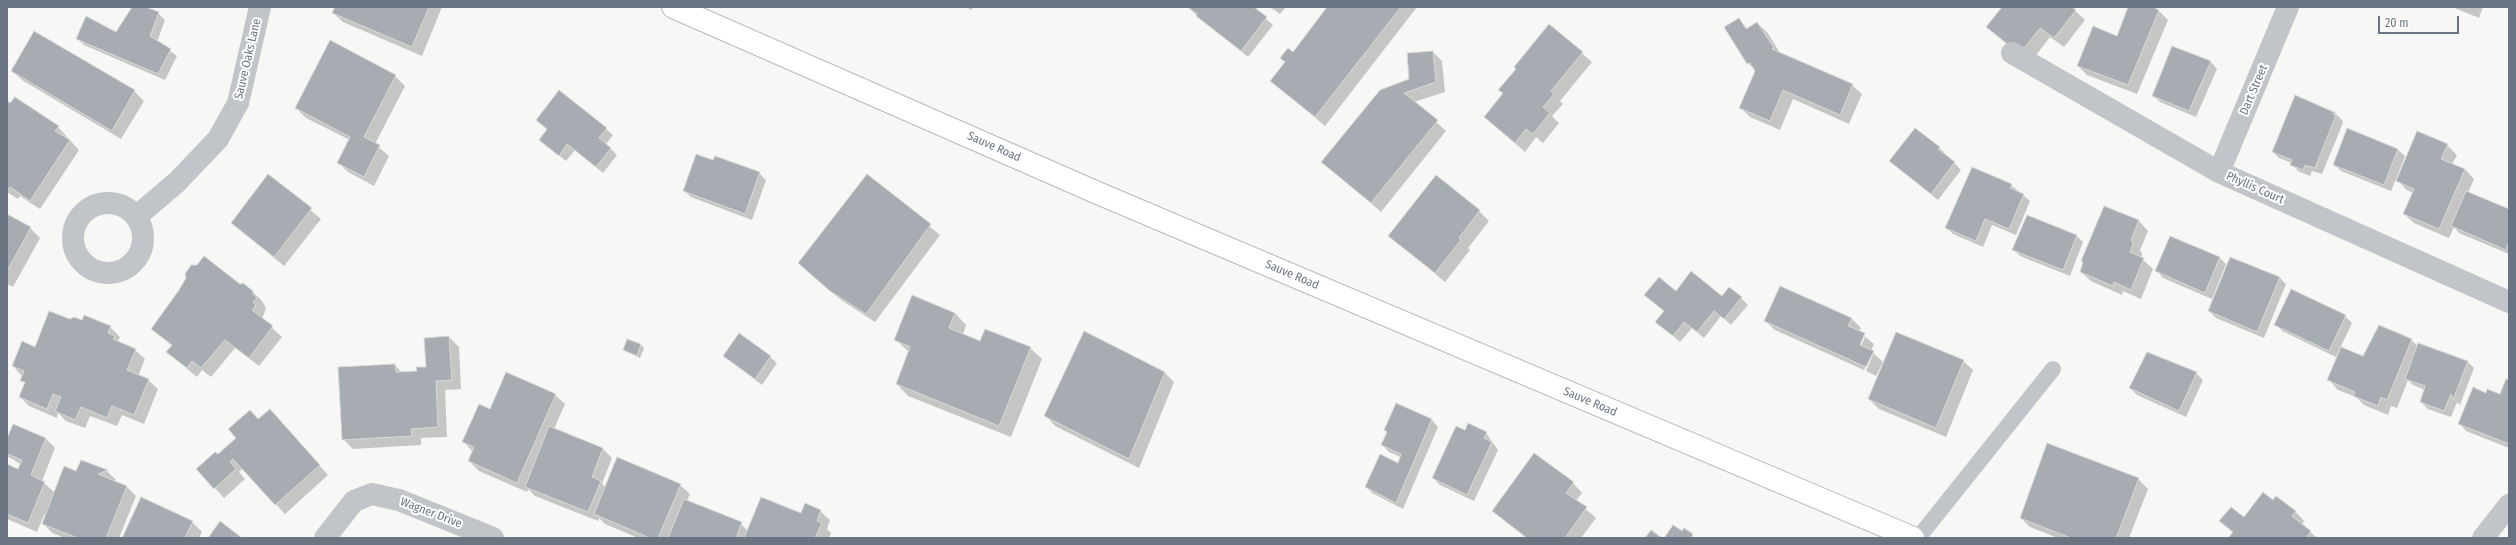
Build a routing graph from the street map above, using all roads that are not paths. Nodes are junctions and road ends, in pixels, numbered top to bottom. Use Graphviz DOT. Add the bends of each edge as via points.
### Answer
graph roads {
  1 [pos="260,7"];
  2 [pos="673,7"];
  3 [pos="2288,7"];
  4 [pos="2012,53"];
  5 [pos="2219,172"];
  6 [pos="137,216"];
  7 [pos="2509,302"];
  8 [pos="2052,368"];
  9 [pos="2509,505"];
  10 [pos="325,538"];
  11 [pos="493,538"];
  12 [pos="1913,538"];
  13 [pos="1918,538"];
  14 [pos="2483,538"];
  1 -- 6 [label="street, Sauve Oaks Lane" via="238,103 218,139 177,182"];
  2 -- 12 [label="street, Sauve Road" via="1107,197"];
  3 -- 5 [label="street, Dart Street"];
  4 -- 5 [label="street, Phyllis Court"];
  5 -- 7 [label="street, Phyllis Court"];
  8 -- 13 [label="lane"];
  9 -- 14 [label="street"];
  10 -- 11 [label="street, Wagner Drive" via="354,501 372,494 399,500"];
}
